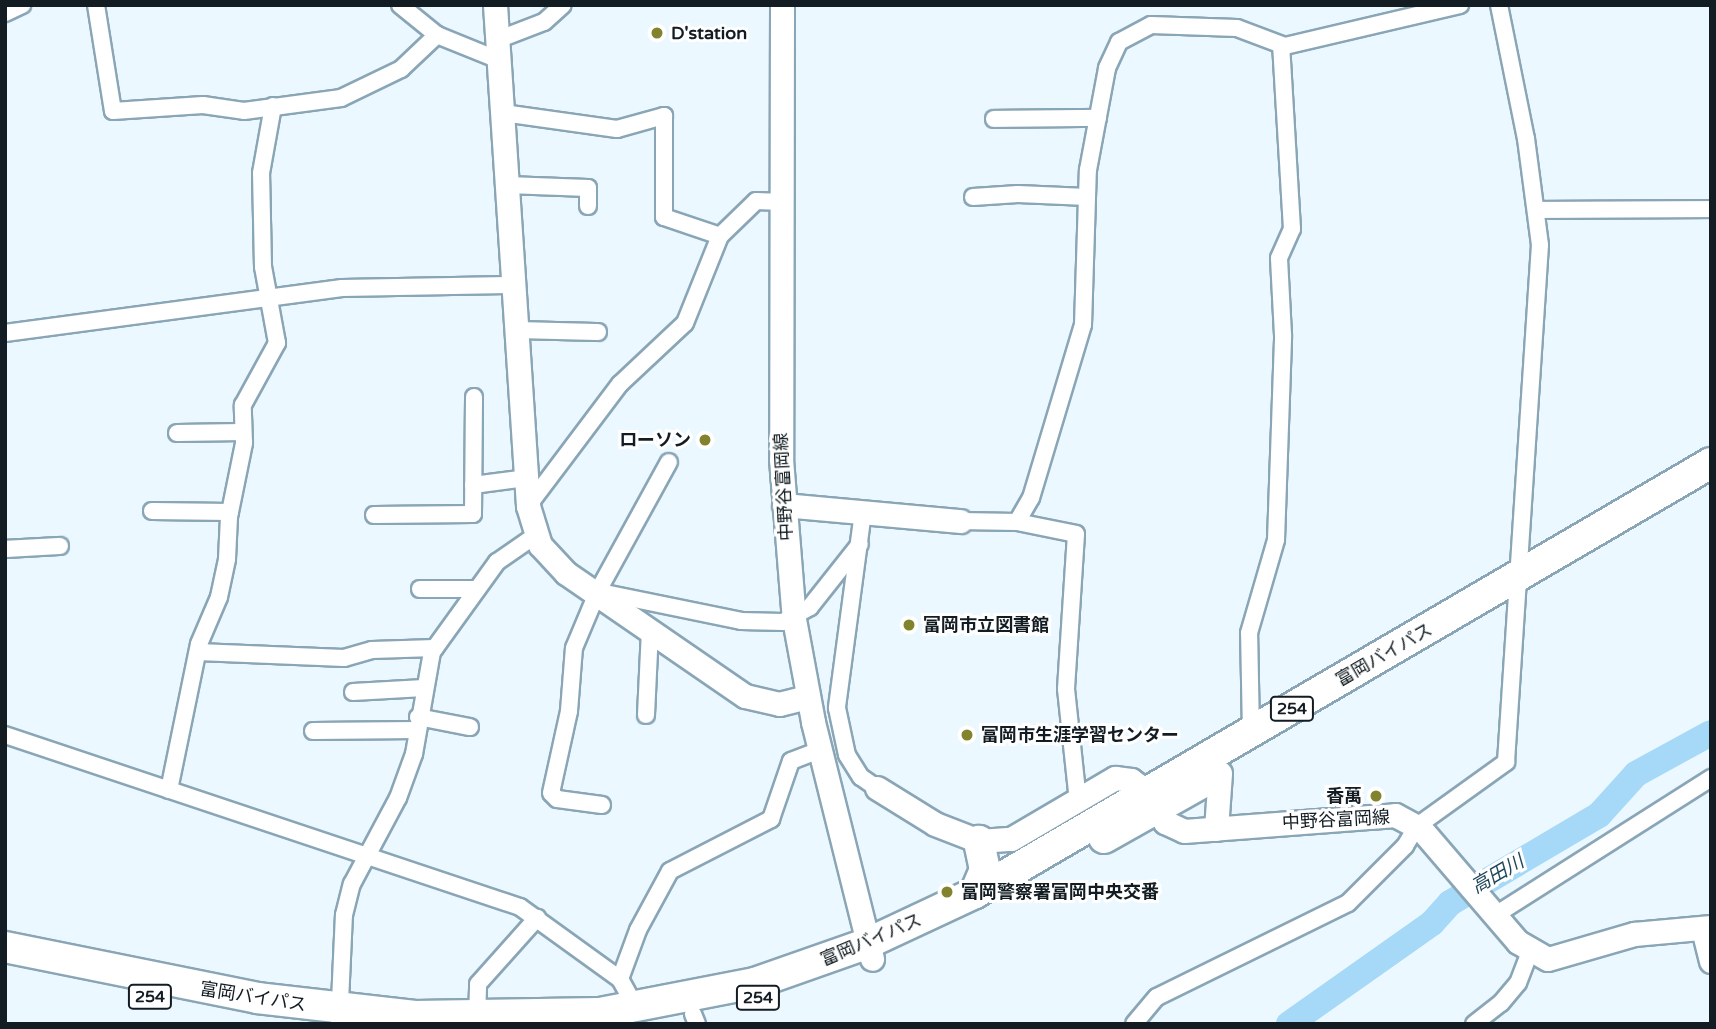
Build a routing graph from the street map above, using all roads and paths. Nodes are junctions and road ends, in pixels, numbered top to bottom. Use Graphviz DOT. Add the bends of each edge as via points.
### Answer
graph roads {
  1 [pos="22,5"];
  2 [pos="96,5"];
  3 [pos="400,5"];
  4 [pos="495,5"];
  5 [pos="564,5"];
  6 [pos="782,5"];
  7 [pos="1460,5"];
  8 [pos="1499,5"];
  9 [pos="5,13"];
  10 [pos="437,35"];
  11 [pos="1281,45"];
  12 [pos="498,50"];
  13 [pos="273,106"];
  14 [pos="503,113"];
  15 [pos="1098,118"];
  16 [pos="994,119"];
  17 [pos="507,185"];
  18 [pos="973,197"];
  19 [pos="1087,197"];
  20 [pos="782,202"];
  21 [pos="588,206"];
  22 [pos="1711,209"];
  23 [pos="1538,210"];
  24 [pos="720,236"];
  25 [pos="513,285"];
  26 [pos="268,300"];
  27 [pos="516,330"];
  28 [pos="598,332"];
  29 [pos="5,333"];
  30 [pos="474,397"];
  31 [pos="243,432"];
  32 [pos="177,433"];
  33 [pos="669,463"];
  34 [pos="1711,463"];
  35 [pos="526,478"];
  36 [pos="1711,484"];
  37 [pos="473,485"];
  38 [pos="784,505"];
  39 [pos="528,506"];
  40 [pos="152,511"];
  41 [pos="230,512"];
  42 [pos="863,512"];
  43 [pos="374,515"];
  44 [pos="960,521"];
  45 [pos="1017,522"];
  46 [pos="536,535"];
  47 [pos="860,544"];
  48 [pos="60,546"];
  49 [pos="5,550"];
  50 [pos="1520,584"];
  51 [pos="420,589"];
  52 [pos="477,589"];
  53 [pos="598,591"];
  54 [pos="794,619"];
  55 [pos="650,630"];
  56 [pos="435,648"];
  57 [pos="198,652"];
  58 [pos="424,688"];
  59 [pos="353,692"];
  60 [pos="808,697"];
  61 [pos="646,715"];
  62 [pos="418,723"];
  63 [pos="470,727"];
  64 [pos="313,731"];
  65 [pos="1251,733"];
  66 [pos="5,735"];
  67 [pos="820,750"];
  68 [pos="1220,773"];
  69 [pos="1711,778"];
  70 [pos="877,788"];
  71 [pos="170,790"];
  72 [pos="1078,800"];
  73 [pos="1150,800"];
  74 [pos="602,805"];
  75 [pos="1419,828"];
  76 [pos="1216,830"];
  77 [pos="979,841"];
  78 [pos="368,855"];
  79 [pos="975,893"];
  80 [pos="1494,911"];
  81 [pos="537,918"];
  82 [pos="1707,928"];
  83 [pos="5,947"];
  84 [pos="869,951"];
  85 [pos="1530,952"];
  86 [pos="1711,961"];
  87 [pos="5,964"];
  88 [pos="620,979"];
  89 [pos="638,1016"];
  90 [pos="341,1017"];
  91 [pos="477,1017"];
  92 [pos="695,1019"];
  93 [pos="295,1024"];
  94 [pos="1135,1024"];
  95 [pos="1474,1024"];
  1 -- 9 [label="street"];
  2 -- 13 [label="street" via="113,111 203,105 244,111"];
  3 -- 10 [label="street"];
  4 -- 12 [label="main road"];
  5 -- 12 [label="street"];
  6 -- 20 [label="main road, 中野谷富岡線"];
  7 -- 11 [label="street" via="1308,43"];
  8 -- 23 [label="street"];
  10 -- 12 [label="street"];
  10 -- 13 [label="street" via="401,69 341,98"];
  11 -- 15 [label="street" via="1237,29 1151,24 1119,42 1107,68"];
  11 -- 65 [label="street" via="1292,229 1279,258 1283,335 1276,540 1249,633"];
  12 -- 14 [label="main road"];
  13 -- 26 [label="street" via="261,173"];
  14 -- 17 [label="main road"];
  14 -- 24 [label="street" via="617,129 664,116 664,217"];
  15 -- 16 [label="street"];
  15 -- 19 [label="street"];
  17 -- 21 [label="street" via="588,188"];
  17 -- 25 [label="main road"];
  18 -- 19 [label="street"];
  19 -- 45 [label="street" via="1078,347 1031,498"];
  20 -- 24 [label="street" via="756,201"];
  20 -- 38 [label="main road, 中野谷富岡線"];
  22 -- 23 [label="street"];
  23 -- 50 [label="street" via="1540,302"];
  24 -- 39 [label="street" via="685,323 620,384"];
  25 -- 26 [label="street" via="342,288"];
  25 -- 27 [label="main road"];
  26 -- 29 [label="street"];
  26 -- 31 [label="street" via="277,343 243,405"];
  27 -- 28 [label="street"];
  27 -- 35 [label="main road"];
  30 -- 37 [label="street"];
  31 -- 32 [label="street"];
  31 -- 41 [label="street"];
  33 -- 53 [label="street"];
  34 -- 50 [label="highway, 富岡バイパス / 254"];
  35 -- 37 [label="street"];
  35 -- 39 [label="main road"];
  36 -- 50 [label="highway, 富岡バイパス / 254"];
  37 -- 43 [label="street" via="473,514"];
  38 -- 42 [label="main road"];
  38 -- 54 [label="main road, 中野谷富岡線"];
  39 -- 46 [label="main road"];
  40 -- 41 [label="street"];
  41 -- 57 [label="street" via="219,597"];
  42 -- 44 [label="main road"];
  42 -- 47 [label="street"];
  44 -- 45 [label="street"];
  45 -- 72 [label="street" via="1076,534 1066,689"];
  46 -- 52 [label="street" via="497,562"];
  46 -- 53 [label="main road" via="551,561"];
  47 -- 54 [label="street" via="810,607"];
  47 -- 70 [label="street" via="838,720 853,766"];
  48 -- 49 [label="street"];
  50 -- 65 [label="highway, 富岡バイパス / 254"];
  50 -- 68 [label="highway, 富岡バイパス / 254"];
  50 -- 75 [label="street" via="1506,762"];
  51 -- 52 [label="street"];
  52 -- 56 [label="street"];
  53 -- 54 [label="street" via="756,623"];
  53 -- 55 [label="main road"];
  53 -- 74 [label="street" via="574,648 569,711 551,793 557,799"];
  54 -- 60 [label="main road, 中野谷富岡線"];
  55 -- 60 [label="main road" via="745,696 779,704"];
  55 -- 61 [label="street"];
  56 -- 57 [label="street" via="372,650 344,658"];
  56 -- 58 [label="street"];
  57 -- 71 [label="street"];
  58 -- 59 [label="street"];
  58 -- 62 [label="street"];
  60 -- 67 [label="main road, 中野谷富岡線"];
  62 -- 63 [label="street"];
  62 -- 64 [label="street"];
  62 -- 78 [label="street" via="414,754 398,798"];
  65 -- 73 [label="highway, 富岡バイパス / 254"];
  66 -- 71 [label="street"];
  67 -- 84 [label="main road, 中野谷富岡線"];
  67 -- 88 [label="street" via="791,761 771,819 670,871 638,930"];
  68 -- 73 [label="highway, 富岡バイパス / 254"];
  68 -- 76 [label="main road"];
  69 -- 80 [label="street"];
  70 -- 77 [label="main road" via="935,824"];
  71 -- 78 [label="street"];
  72 -- 73 [label="main road, 中野谷富岡線" via="1115,778 1131,780"];
  72 -- 77 [label="main road" via="1011,839"];
  73 -- 76 [label="main road, 中野谷富岡線" via="1175,828"];
  73 -- 79 [label="highway, 富岡バイパス / 254"];
  73 -- 84 [label="highway, 富岡バイパス / 254" via="982,908"];
  75 -- 76 [label="main road, 中野谷富岡線" via="1395,815 1374,815"];
  75 -- 80 [label="main road, 中野谷富岡線"];
  75 -- 94 [label="street" via="1348,903 1167,991"];
  77 -- 79 [label="highway" via="985,870"];
  78 -- 81 [label="street" via="520,907"];
  78 -- 90 [label="street" via="352,884 344,915"];
  79 -- 84 [label="highway, 富岡バイパス / 254"];
  80 -- 85 [label="main road, 中野谷富岡線"];
  81 -- 88 [label="street"];
  81 -- 91 [label="street" via="478,984"];
  82 -- 85 [label="main road" via="1634,934 1548,958"];
  82 -- 86 [label="main road"];
  83 -- 90 [label="highway, 富岡バイパス / 254"];
  84 -- 89 [label="highway, 富岡バイパス / 254"];
  84 -- 92 [label="highway, 富岡バイパス / 254" via="817,980"];
  85 -- 95 [label="street" via="1518,982"];
  87 -- 93 [label="highway, 富岡バイパス / 254"];
  88 -- 89 [label="street"];
  89 -- 91 [label="highway, 富岡バイパス / 254"];
  89 -- 92 [label="highway, 富岡バイパス / 254"];
  90 -- 91 [label="highway, 富岡バイパス / 254"];
}
